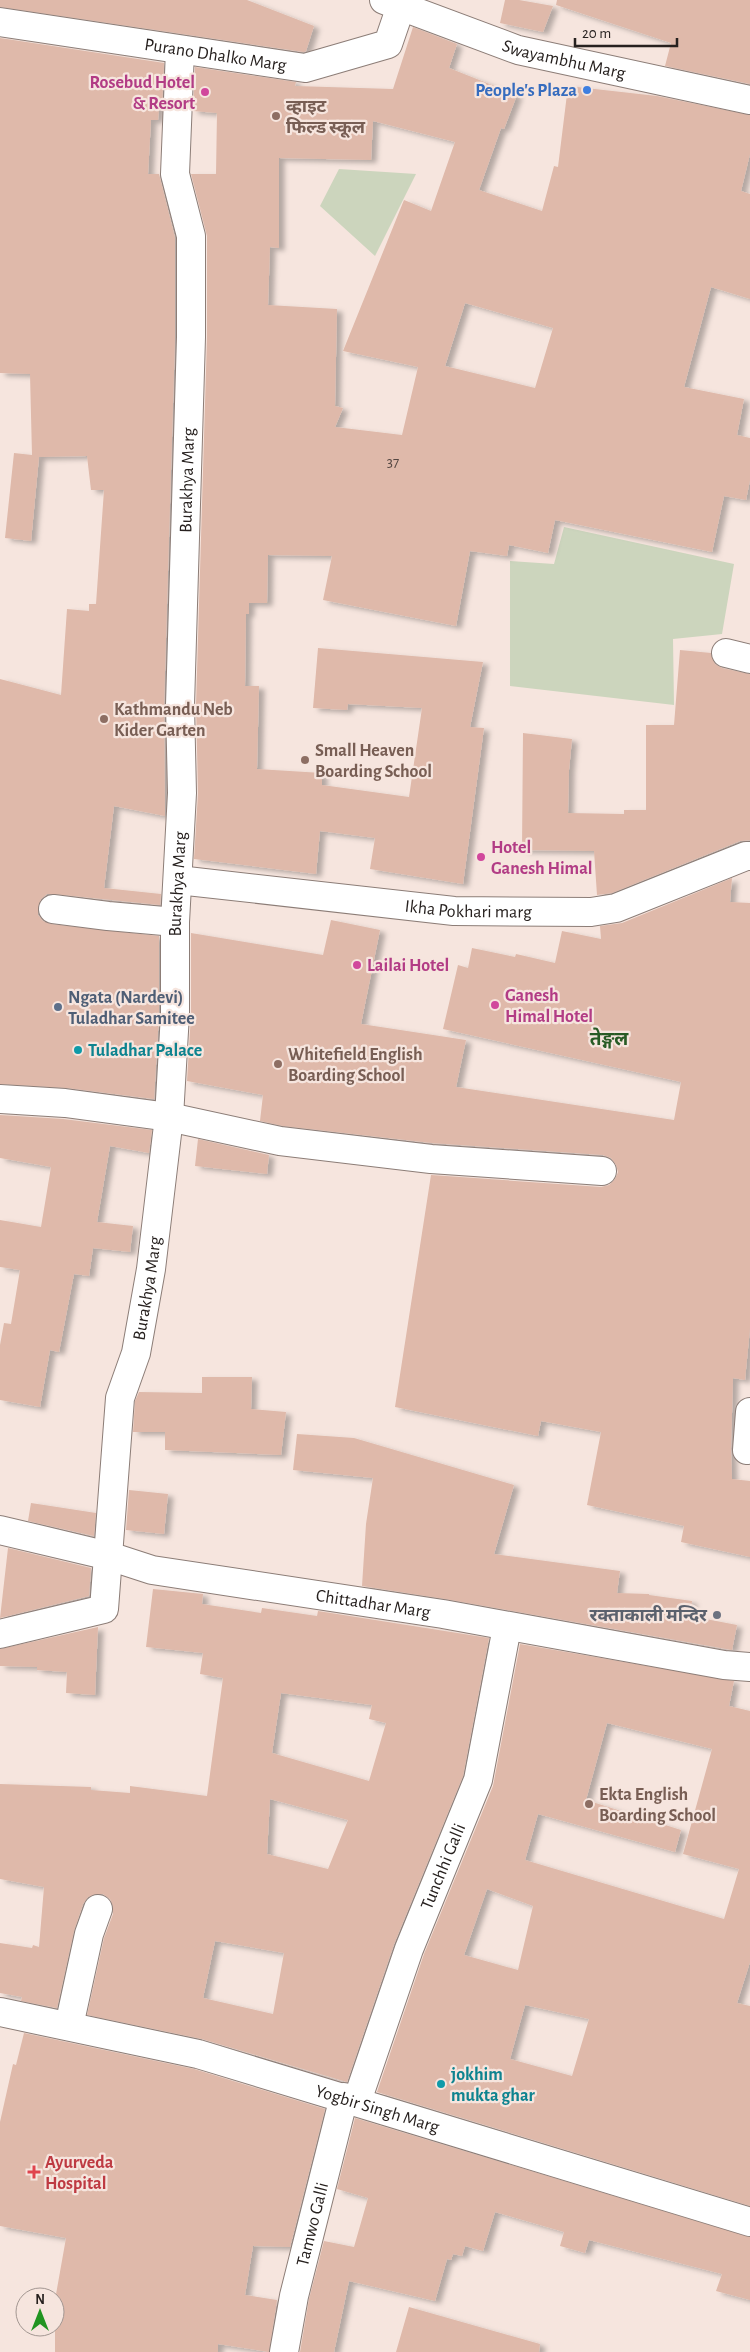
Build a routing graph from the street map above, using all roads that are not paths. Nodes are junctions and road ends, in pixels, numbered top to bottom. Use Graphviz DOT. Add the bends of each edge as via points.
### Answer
graph roads {
  1 [pos="392,3"];
  2 [pos="0,22"];
  3 [pos="180,50"];
  4 [pos="750,100"];
  5 [pos="750,856"];
  6 [pos="178,880"];
  7 [pos="53,908"];
  8 [pos="176,922"];
  9 [pos="0,1099"];
  10 [pos="169,1117"];
  11 [pos="602,1171"];
  12 [pos="750,1412"];
  13 [pos="747,1450"];
  14 [pos="0,1530"];
  15 [pos="109,1556"];
  16 [pos="507,1627"];
  17 [pos="0,1634"];
  18 [pos="750,1667"];
  19 [pos="98,1909"];
  20 [pos="0,2012"];
  21 [pos="69,2026"];
  22 [pos="350,2099"];
  23 [pos="750,2222"];
  24 [pos="284,2352"];
  1 -- 3 [label="street, Purano Dhalko Marg" via="388,44 305,68"];
  1 -- 4 [label="street, Swayambhu Marg" via="518,50"];
  2 -- 3 [label="street, Purano Dhalko Marg"];
  3 -- 6 [label="street, Burakhya Marg" via="176,174 191,236 191,337"];
  5 -- 6 [label="street, Ikha Pokhari marg" via="616,908 591,912 454,911"];
  6 -- 8 [label="street, Burakhya Marg"];
  7 -- 8 [label="street"];
  8 -- 10 [label="street, Burakhya Marg"];
  9 -- 10 [label="street" via="65,1103"];
  10 -- 11 [label="street" via="289,1142 430,1159"];
  10 -- 15 [label="street, Burakhya Marg" via="151,1269 136,1353 120,1398"];
  12 -- 13 [label="street"];
  14 -- 15 [label="street, Chittadhar Marg"];
  15 -- 16 [label="street, Chittadhar Marg" via="152,1570 443,1614"];
  15 -- 17 [label="street, Burakhya Marg" via="104,1610"];
  16 -- 18 [label="street, Chittadhar Marg"];
  16 -- 22 [label="street, Tunchhi Galli" via="478,1780"];
  19 -- 21 [label="street" via="89,1934"];
  20 -- 21 [label="street, Yogbir Singh Marg"];
  21 -- 22 [label="street, Yogbir Singh Marg" via="198,2054"];
  22 -- 23 [label="street, Yogbir Singh Marg"];
  22 -- 24 [label="street, Tamwo Galli" via="294,2296"];
}
